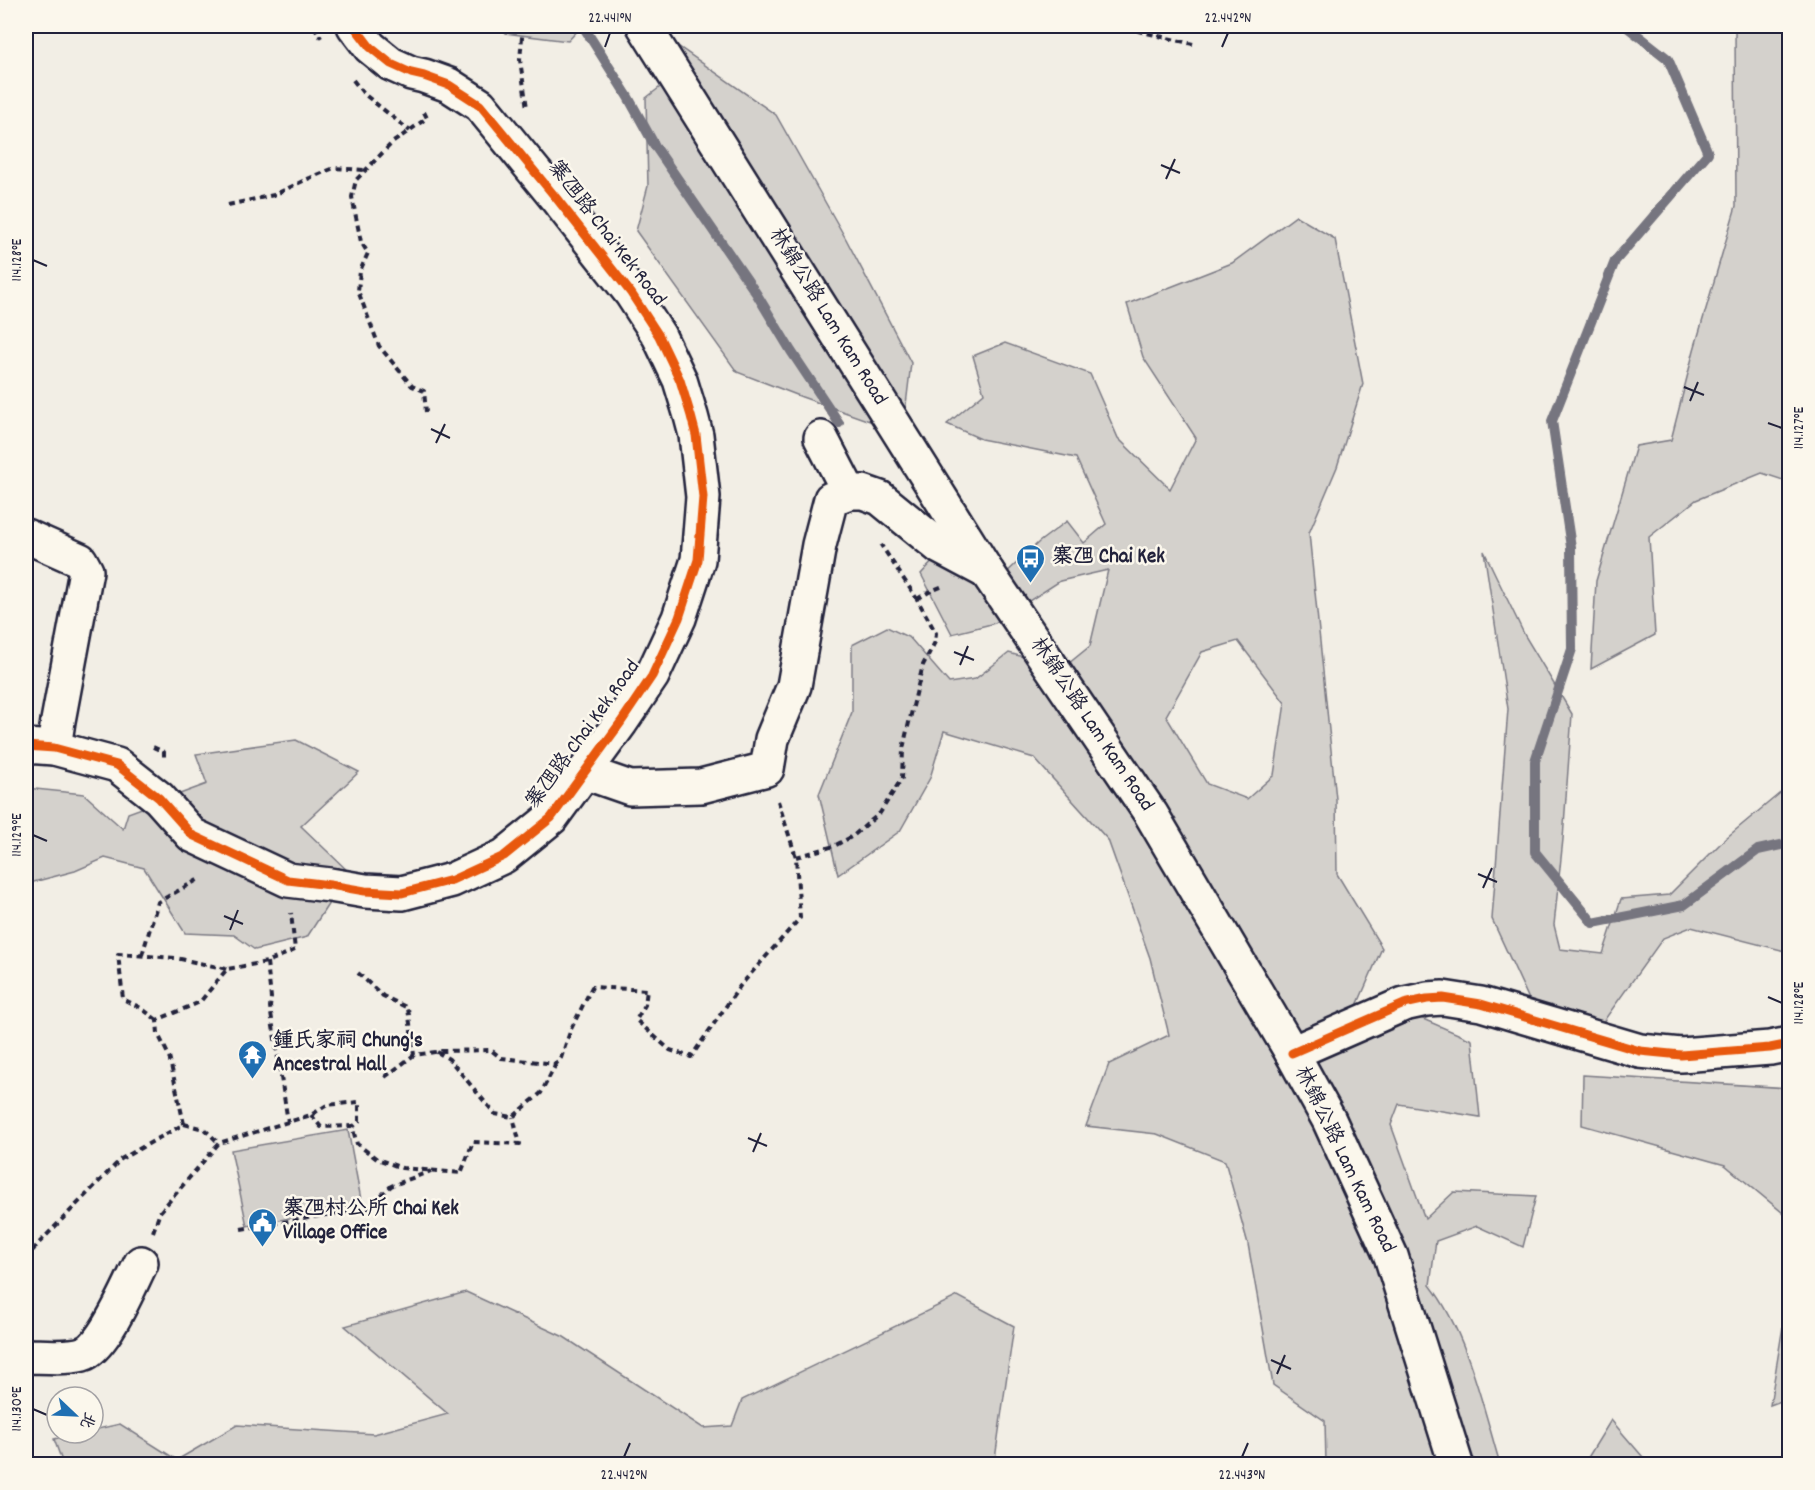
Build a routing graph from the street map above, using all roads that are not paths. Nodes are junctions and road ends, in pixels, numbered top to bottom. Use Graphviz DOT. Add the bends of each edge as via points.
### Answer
graph roads {
  1 [pos="354,26"];
  2 [pos="644,26"];
  3 [pos="821,438"];
  4 [pos="849,492"];
  5 [pos="26,536"];
  6 [pos="987,572"];
  7 [pos="40,747"];
  8 [pos="584,772"];
  9 [pos="1790,1044"];
  10 [pos="1292,1053"];
  11 [pos="141,1263"];
  12 [pos="26,1356"];
  13 [pos="1456,1464"];
  1 -- 8 [label="street, 寨乪路 Chai Kek Road" via="370,47 391,64 449,85 471,98 489,116 641,306 668,352 686,398 696,435 703,497 698,560 679,618 652,676"];
  2 -- 6 [label="street, 林錦公路 Lam Kam Road"];
  3 -- 4 [label="street"];
  4 -- 6 [label="street" via="880,498 940,547"];
  4 -- 8 [label="street" via="831,499 794,686 772,739 767,769 701,786 630,788"];
  5 -- 7 [label="street" via="80,560 86,571 57,721"];
  6 -- 10 [label="street, 林錦公路 Lam Kam Road" via="1151,814"];
  7 -- 8 [label="street, 寨乪路 Chai Kek Road" via="117,765 159,798 192,835 288,880 402,893 452,880 504,856 551,818"];
  9 -- 10 [label="street" via="1681,1055 1640,1051 1480,1004 1443,998 1404,1004"];
  10 -- 13 [label="street, 林錦公路 Lam Kam Road" via="1329,1120 1391,1256"];
  11 -- 12 [label="street" via="95,1346 72,1356"];
}
